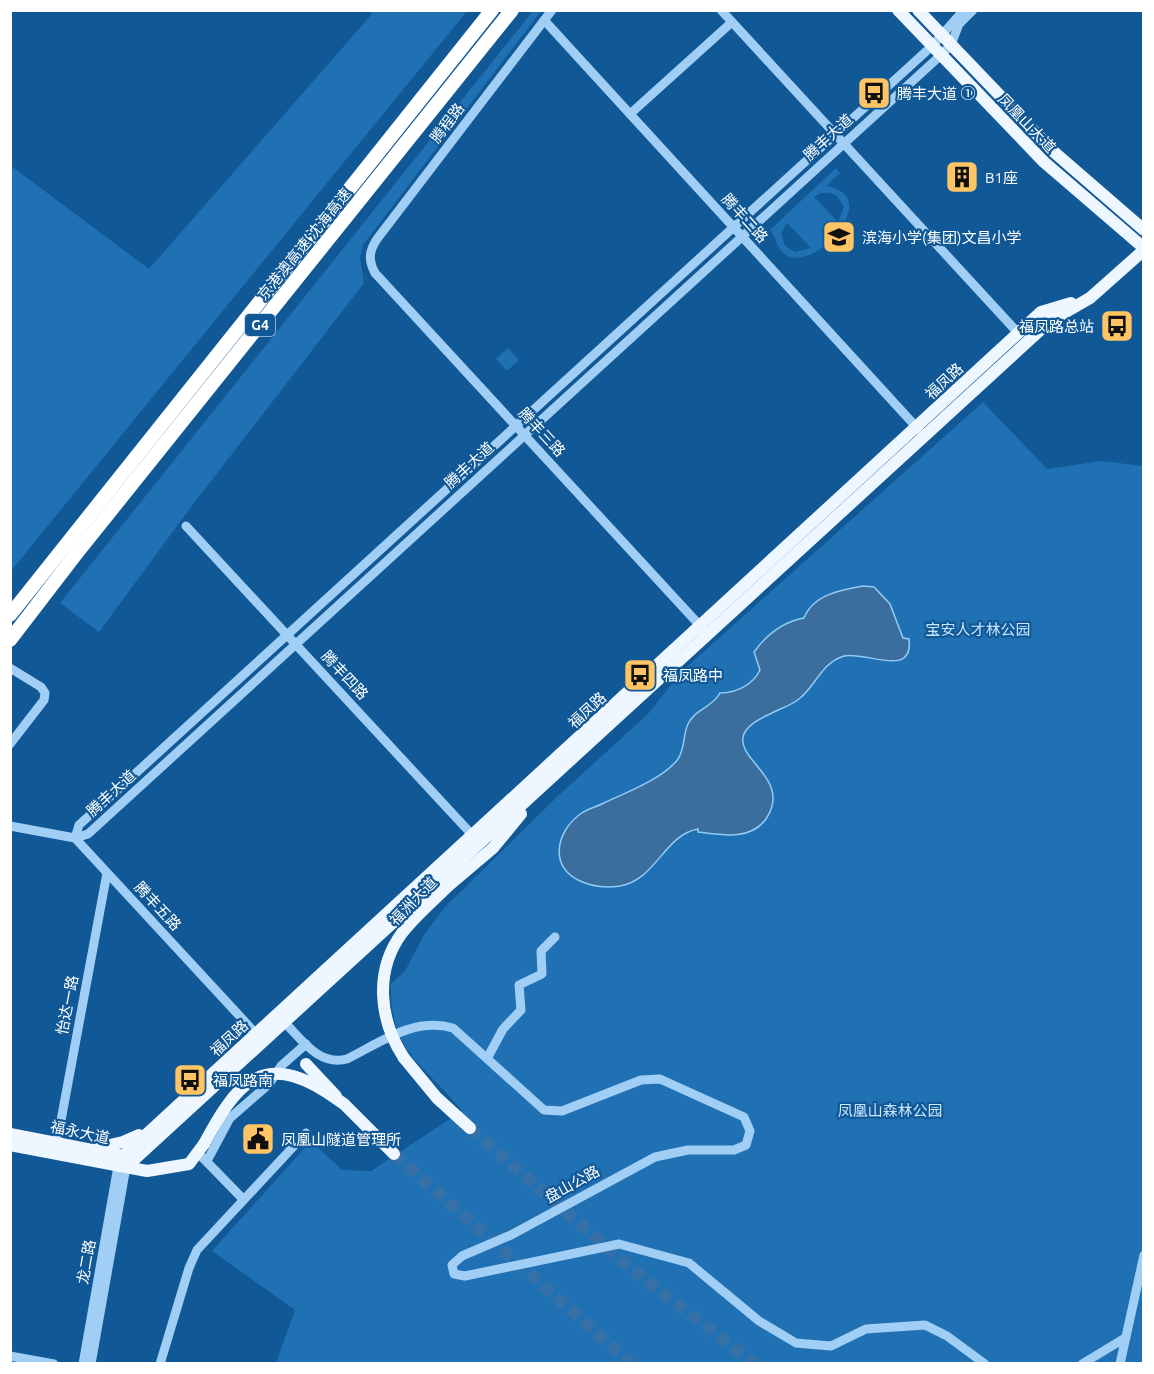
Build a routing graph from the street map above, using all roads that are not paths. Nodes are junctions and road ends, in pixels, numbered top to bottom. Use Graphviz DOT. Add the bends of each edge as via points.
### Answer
graph roads {
  1 [pos="492,10"];
  2 [pos="512,10"];
  3 [pos="552,10"];
  4 [pos="721,10"];
  5 [pos="898,10"];
  6 [pos="918,10"];
  7 [pos="964,10"];
  8 [pos="974,10"];
  9 [pos="544,20"];
  10 [pos="732,22"];
  11 [pos="947,40"];
  12 [pos="936,50"];
  13 [pos="630,114"];
  14 [pos="835,134"];
  15 [pos="844,144"];
  16 [pos="733,227"];
  17 [pos="1143,230"];
  18 [pos="742,237"];
  19 [pos="1143,249"];
  20 [pos="369,256"];
  21 [pos="1090,298"];
  22 [pos="1018,333"];
  23 [pos="516,426"];
  24 [pos="920,432"];
  25 [pos="524,435"];
  26 [pos="186,526"];
  27 [pos="10,615"];
  28 [pos="704,630"];
  29 [pos="287,635"];
  30 [pos="10,640"];
  31 [pos="296,644"];
  32 [pos="10,668"];
  33 [pos="615,712"];
  34 [pos="10,744"];
  35 [pos="528,801"];
  36 [pos="10,826"];
  37 [pos="75,838"];
  38 [pos="477,839"];
  39 [pos="107,873"];
  40 [pos="555,937"];
  41 [pos="285,1024"];
  42 [pos="260,1038"];
  43 [pos="306,1044"];
  44 [pos="489,1055"];
  45 [pos="306,1064"];
  46 [pos="344,1104"];
  47 [pos="154,1128"];
  48 [pos="470,1128"];
  49 [pos="306,1133"];
  50 [pos="10,1134"];
  51 [pos="57,1142"];
  52 [pos="10,1145"];
  53 [pos="84,1148"];
  54 [pos="203,1153"];
  55 [pos="394,1154"];
  56 [pos="122,1163"];
  57 [pos="243,1199"];
  58 [pos="1143,1255"];
  59 [pos="1125,1338"];
  60 [pos="10,1356"];
  61 [pos="54,1364"];
  62 [pos="83,1364"];
  63 [pos="91,1364"];
  64 [pos="160,1364"];
  65 [pos="985,1364"];
  66 [pos="1082,1364"];
  67 [pos="1120,1364"];
  1 -- 27 [label="highway, 京港澳高速 沈海高速 / G4"];
  2 -- 30 [label="highway, 京港澳高速 沈海高速 / G4"];
  3 -- 9 [label="street, 腾程路"];
  4 -- 10 [label="street"];
  5 -- 12 [label="main road, 凤凰山大道"];
  6 -- 11 [label="main road, 凤凰山大道"];
  7 -- 11 [label="street, 腾丰大道"];
  8 -- 11 [label="street, 腾丰大道"];
  9 -- 13 [label="street, 腾丰二路"];
  9 -- 20 [label="street, 腾程路" via="377,239"];
  10 -- 13 [label="street"];
  10 -- 14 [label="street"];
  11 -- 12 [label="street, 腾丰大道"];
  11 -- 17 [label="main road, 凤凰山大道" via="1054,152"];
  12 -- 14 [label="street, 腾丰大道"];
  12 -- 15 [label="street, 腾丰大道"];
  12 -- 19 [label="main road, 凤凰山大道" via="1044,162"];
  13 -- 16 [label="street, 腾丰二路"];
  14 -- 15 [label="street"];
  14 -- 16 [label="street, 腾丰大道"];
  15 -- 18 [label="street, 腾丰大道"];
  15 -- 22 [label="street"];
  16 -- 18 [label="street, 腾丰二路"];
  16 -- 23 [label="street, 腾丰大道"];
  18 -- 24 [label="street, 腾丰二路"];
  18 -- 25 [label="street, 腾丰大道"];
  19 -- 21 [label="main road, 福凤路"];
  20 -- 23 [label="street, 腾丰三路" via="375,273"];
  21 -- 22 [label="main road, 福凤路" via="1041,312"];
  21 -- 24 [label="main road, 福凤路" via="1050,321"];
  22 -- 24 [label="main road, 福凤路"];
  23 -- 25 [label="street, 腾丰三路"];
  23 -- 29 [label="street, 腾丰大道"];
  24 -- 28 [label="main road, 福凤路"];
  25 -- 28 [label="street, 腾丰三路"];
  25 -- 31 [label="street, 腾丰大道"];
  26 -- 29 [label="street, 腾丰四路"];
  28 -- 33 [label="main road, 福凤路"];
  29 -- 31 [label="street, 腾丰四路"];
  29 -- 37 [label="street, 腾丰大道" via="79,825"];
  31 -- 37 [label="street, 腾丰大道" via="88,834"];
  31 -- 38 [label="street, 腾丰四路"];
  32 -- 34 [label="street" via="45,693 44,700"];
  33 -- 35 [label="main road, 福凤路"];
  33 -- 38 [label="main road, 福凤路"];
  35 -- 38 [label="main road, 福凤路"];
  35 -- 48 [label="main road, 福洲大道, bridge" via="506,834 400,935 385,969 386,1020 405,1058 437,1098"];
  36 -- 37 [label="street"];
  37 -- 39 [label="street, 腾丰五路"];
  38 -- 41 [label="main road, 福凤路"];
  38 -- 42 [label="main road, 福凤路"];
  39 -- 42 [label="street, 腾丰五路"];
  39 -- 51 [label="street, 怡达一路"];
  40 -- 44 [label="street" via="541,951 542,974 519,985 521,1010 503,1029"];
  41 -- 42 [label="main road, 福凤路"];
  41 -- 43 [label="street, 盘山公路"];
  42 -- 47 [label="main road, 福凤路"];
  42 -- 56 [label="main road, 福凤路"];
  43 -- 54 [label="street" via="237,1110"];
  43 -- 65 [label="street, 盘山公路" via="323,1058 342,1060 407,1029 439,1024 453,1028 544,1110 562,1111 641,1080 660,1079 744,1117 750,1131 746,1145 734,1150 688,1150 655,1157 511,1235 462,1256 452,1265 454,1274 465,1276 620,1244 688,1263 759,1321 796,1343 831,1346 866,1329 925,1325"];
  45 -- 46 [label="main road"];
  46 -- 54 [label="main road, bridge" via="296,1077 272,1074 256,1078 232,1095"];
  46 -- 55 [label="main road"];
  47 -- 53 [label="main road" via="116,1144"];
  47 -- 56 [label="main road, 福凤路"];
  49 -- 57 [label="street"];
  50 -- 51 [label="main road, 福永大道"];
  51 -- 53 [label="main road, 福永大道"];
  52 -- 56 [label="main road, 福永大道"];
  53 -- 56 [label="main road, 福永大道"];
  54 -- 56 [label="main road" via="178,1168 147,1171"];
  54 -- 57 [label="street"];
  56 -- 62 [label="street, 龙二路"];
  56 -- 63 [label="street, 龙二路"];
  57 -- 64 [label="street" via="193,1257"];
  58 -- 59 [label="street"];
  59 -- 66 [label="street"];
  59 -- 67 [label="street"];
  60 -- 61 [label="street"];
}
